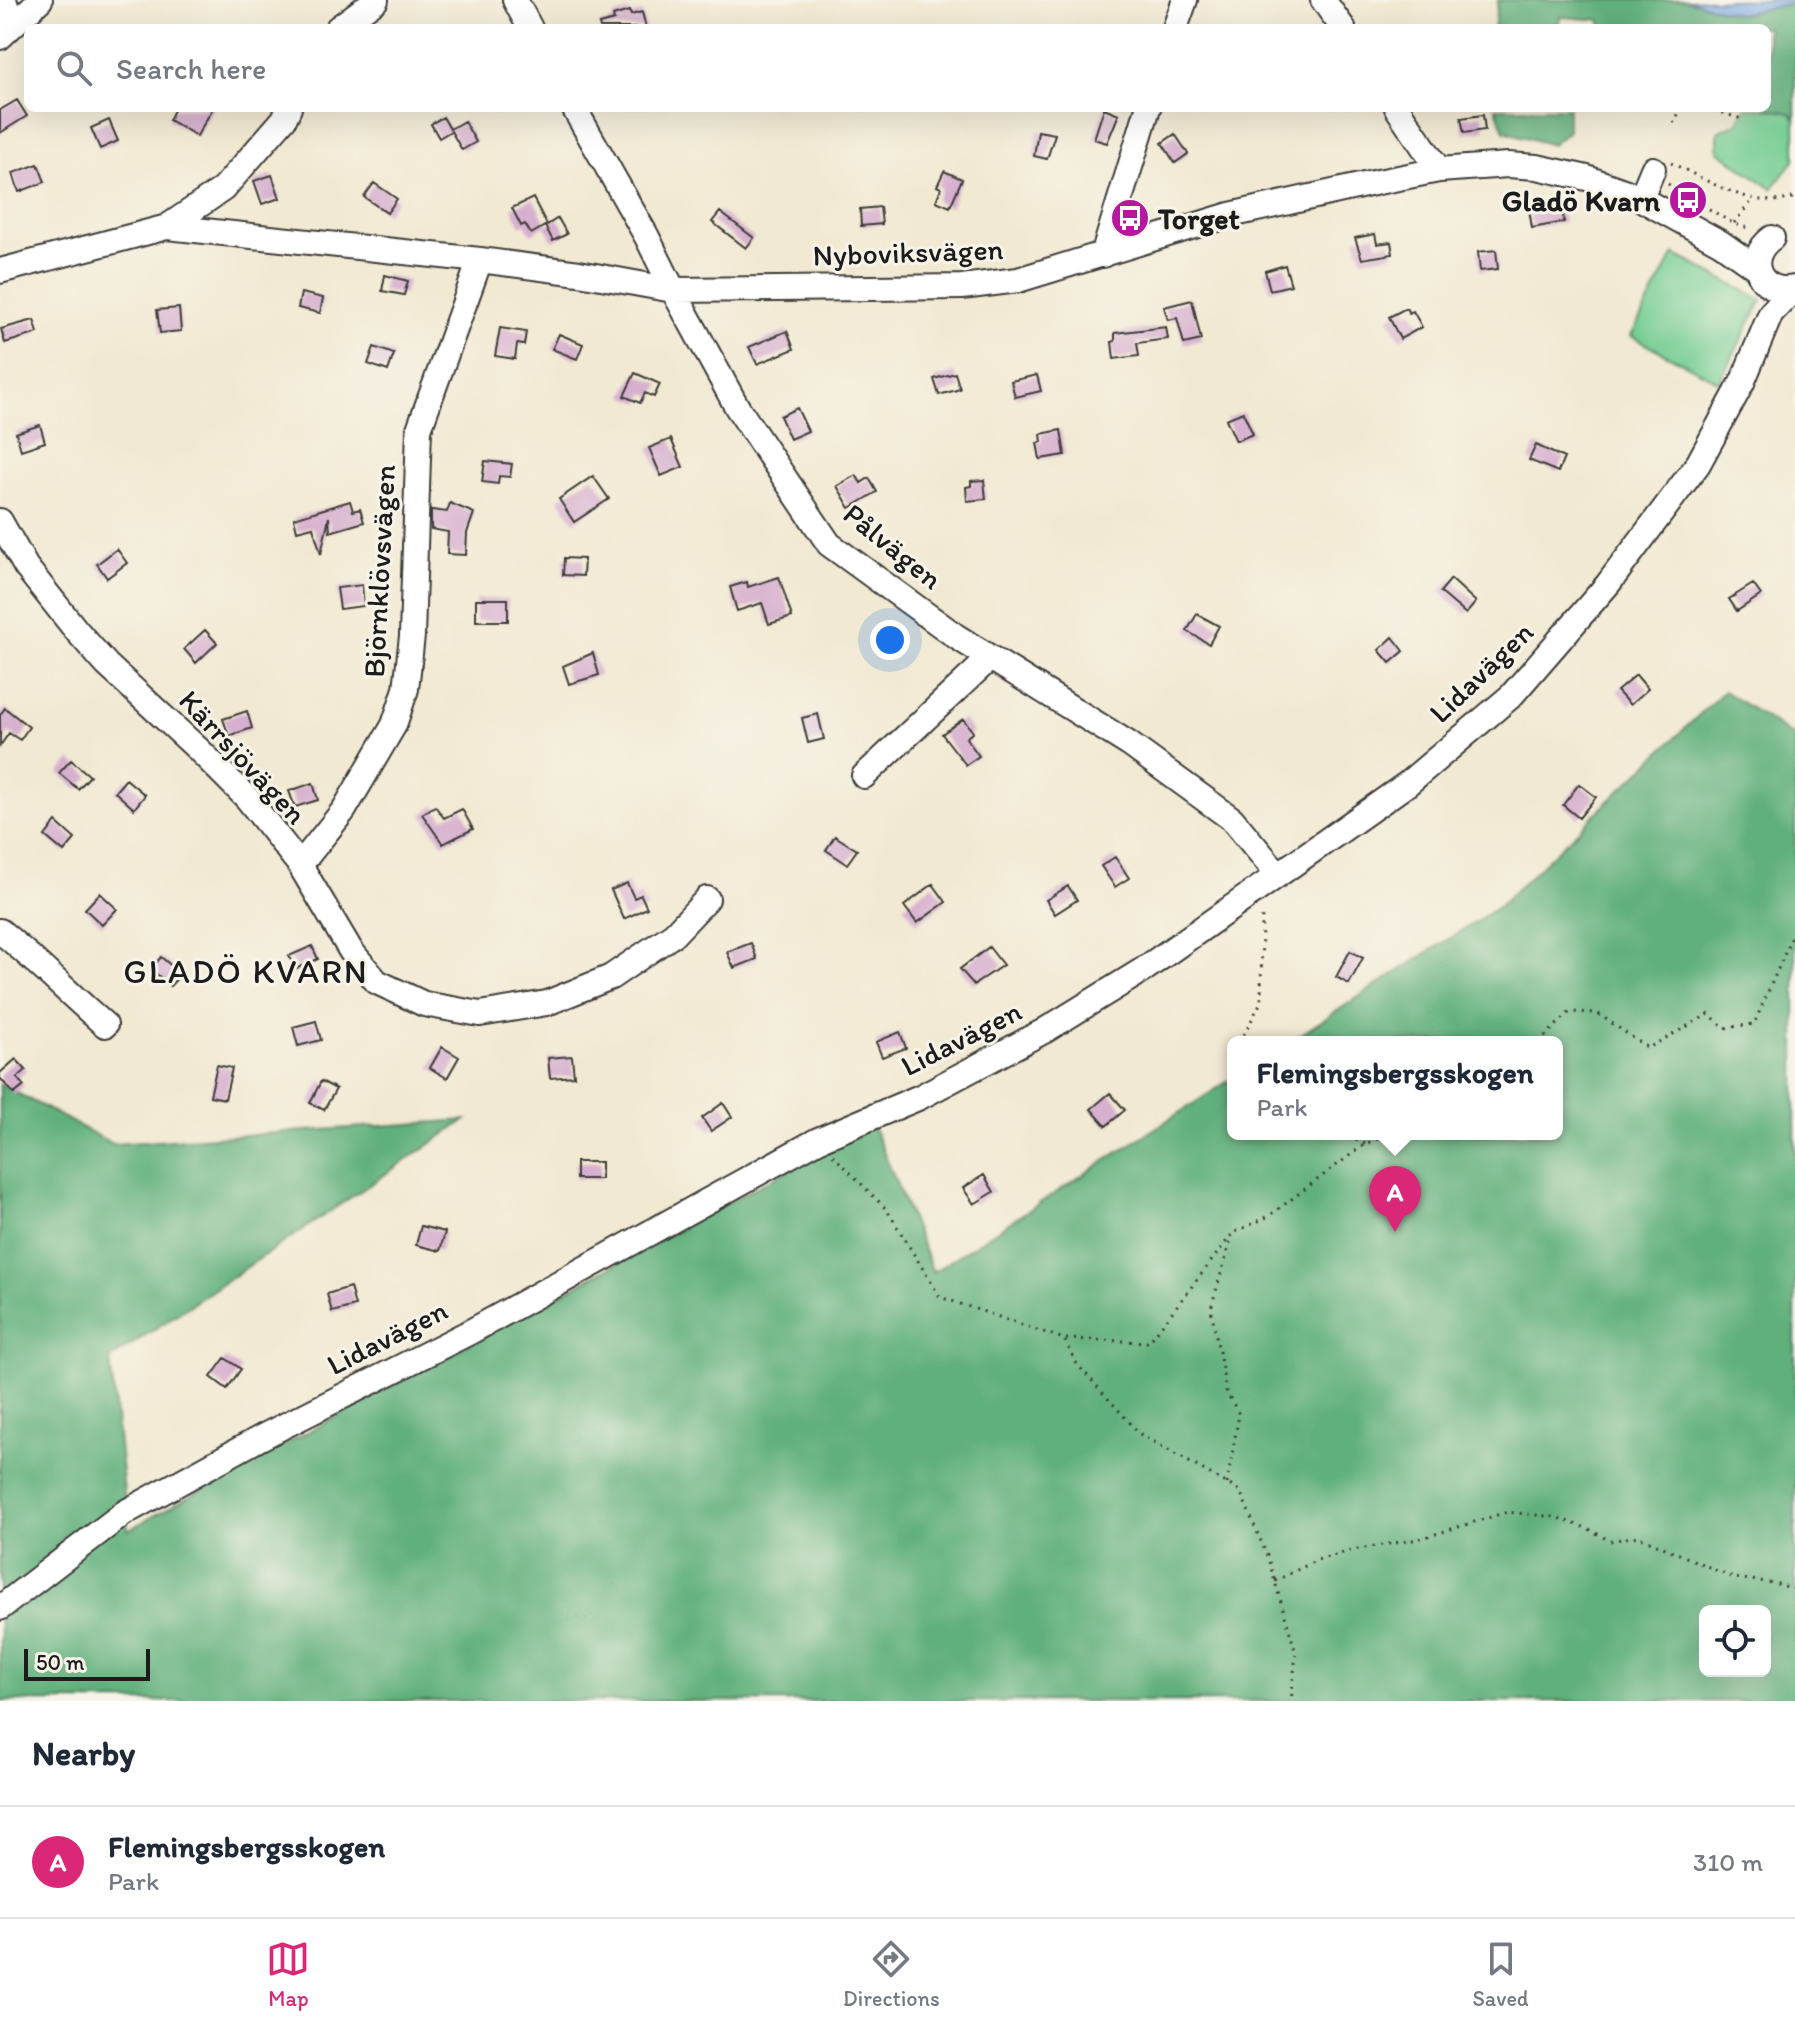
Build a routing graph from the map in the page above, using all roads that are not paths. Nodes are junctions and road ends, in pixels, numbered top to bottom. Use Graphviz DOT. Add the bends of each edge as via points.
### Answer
graph roads {
  1 [pos="4,0"];
  2 [pos="40,0"];
  3 [pos="376,0"];
  4 [pos="515,0"];
  5 [pos="1185,0"];
  6 [pos="1323,0"];
  7 [pos="343,24"];
  8 [pos="528,24"];
  9 [pos="1176,24"];
  10 [pos="1340,24"];
  11 [pos="6,30"];
  12 [pos="287,112"];
  13 [pos="576,112"];
  14 [pos="1147,112"];
  15 [pos="1400,112"];
  16 [pos="1439,170"];
  17 [pos="167,227"];
  18 [pos="1727,234"];
  19 [pos="1777,235"];
  20 [pos="1103,255"];
  21 [pos="480,260"];
  22 [pos="0,271"];
  23 [pos="1760,274"];
  24 [pos="1795,288"];
  25 [pos="673,290"];
  26 [pos="1771,313"];
  27 [pos="0,521"];
  28 [pos="990,658"];
  29 [pos="864,776"];
  30 [pos="300,865"];
  31 [pos="1277,873"];
  32 [pos="707,899"];
  33 [pos="0,931"];
  34 [pos="105,1025"];
  35 [pos="0,1608"];
  1 -- 11 [label="street"];
  2 -- 11 [label="street"];
  3 -- 7 [label="street"];
  4 -- 8 [label="street"];
  5 -- 9 [label="street"];
  6 -- 10 [label="street"];
  12 -- 17 [label="street" via="223,189"];
  13 -- 25 [label="street, Pålvägen"];
  14 -- 20 [label="street"];
  15 -- 16 [label="street"];
  16 -- 18 [label="street, Nyboviksvägen" via="1537,167 1587,178 1653,176"];
  16 -- 20 [label="street, Nyboviksvägen" via="1230,215"];
  17 -- 21 [label="street, Nyboviksvägen"];
  17 -- 22 [label="street"];
  18 -- 19 [label="street" via="1747,243"];
  18 -- 23 [label="street, Nyboviksvägen"];
  19 -- 23 [label="street" via="1760,251"];
  20 -- 25 [label="street, Nyboviksvägen" via="1018,280 962,287"];
  21 -- 25 [label="street, Nyboviksvägen"];
  21 -- 30 [label="street, Björnklövsvägen" via="419,429 406,689 394,725 344,810"];
  23 -- 24 [label="street, Nyboviksvägen" via="1777,289"];
  23 -- 26 [label="street"];
  24 -- 26 [label="street, Lidavägen"];
  25 -- 28 [label="street, Pålvägen" via="737,407 829,544"];
  26 -- 31 [label="street, Lidavägen" via="1742,383 1698,464 1608,584 1511,696 1407,784"];
  27 -- 30 [label="street, Kärrsjövägen" via="26,567 76,630 247,798"];
  28 -- 29 [label="street"];
  28 -- 31 [label="street, Pålvägen" via="1129,744 1232,819"];
  30 -- 32 [label="street, Kärrsjövägen" via="351,951 377,982 424,1004 480,1014 547,1003 611,977 674,934"];
  31 -- 35 [label="street, Lidavägen" via="1143,970 1044,1031 920,1097 818,1140 470,1332 138,1505"];
  33 -- 34 [label="street"];
}
